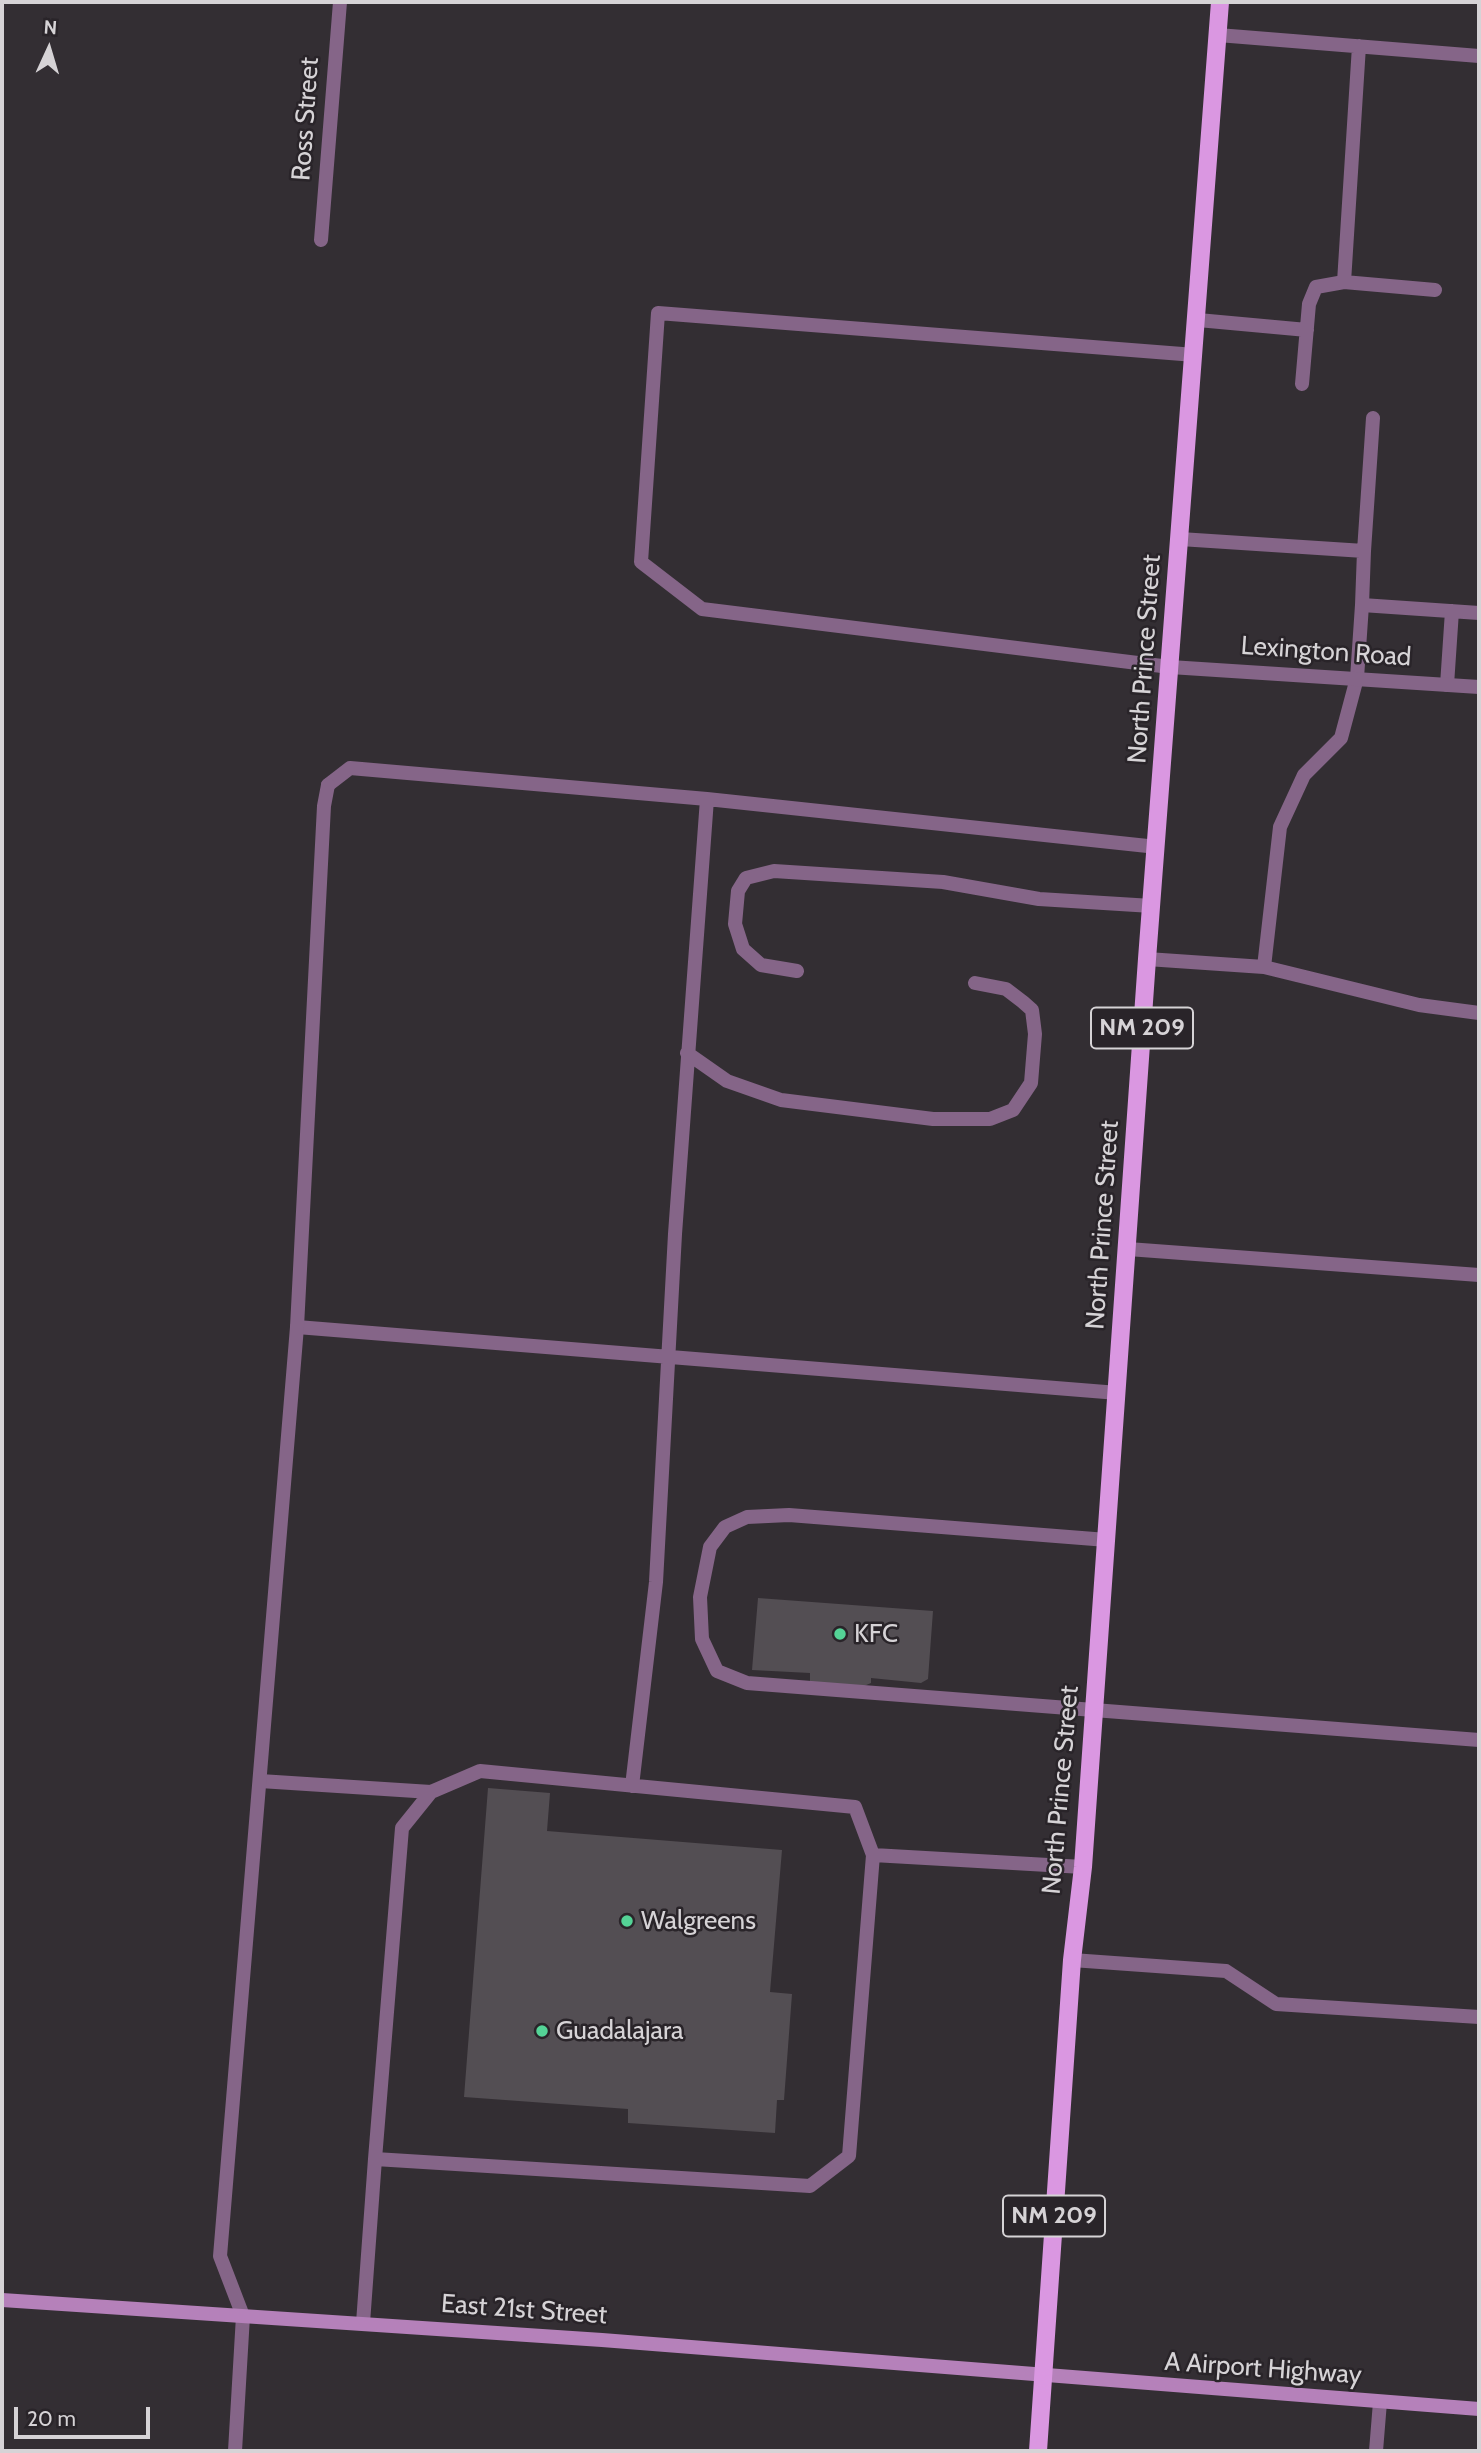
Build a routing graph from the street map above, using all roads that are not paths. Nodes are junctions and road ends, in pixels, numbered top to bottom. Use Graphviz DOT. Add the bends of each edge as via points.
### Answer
graph roads {
  1 [pos="340,2"];
  2 [pos="1220,2"];
  3 [pos="1218,35"];
  4 [pos="1359,46"];
  5 [pos="1479,55"];
  6 [pos="321,240"];
  7 [pos="1344,282"];
  8 [pos="1434,290"];
  9 [pos="1198,320"];
  10 [pos="1307,330"];
  11 [pos="1195,355"];
  12 [pos="1302,384"];
  13 [pos="1373,418"];
  14 [pos="1180,539"];
  15 [pos="1364,551"];
  16 [pos="1362,605"];
  17 [pos="1452,611"];
  18 [pos="1479,613"];
  19 [pos="1170,667"];
  20 [pos="1357,678"];
  21 [pos="1447,685"];
  22 [pos="1479,687"];
  23 [pos="707,799"];
  24 [pos="1157,847"];
  25 [pos="1152,906"];
  26 [pos="1147,959"];
  27 [pos="1264,967"];
  28 [pos="797,971"];
  29 [pos="975,983"];
  30 [pos="1479,1013"];
  31 [pos="687,1053"];
  32 [pos="1128,1250"];
  33 [pos="1479,1275"];
  34 [pos="297,1327"];
  35 [pos="668,1357"];
  36 [pos="1118,1392"];
  37 [pos="1107,1540"];
  38 [pos="1094,1712"];
  39 [pos="1479,1740"];
  40 [pos="260,1781"];
  41 [pos="632,1786"];
  42 [pos="431,1792"];
  43 [pos="873,1855"];
  44 [pos="1083,1867"];
  45 [pos="1072,1960"];
  46 [pos="1479,2017"];
  47 [pos="375,2159"];
  48 [pos="2,2300"];
  49 [pos="243,2316"];
  50 [pos="362,2323"];
  51 [pos="1043,2377"];
  52 [pos="1380,2402"];
  53 [pos="1479,2409"];
  54 [pos="235,2451"];
  55 [pos="1038,2451"];
  56 [pos="1376,2451"];
  1 -- 6 [label="street, Ross Street"];
  2 -- 3 [label="main road, North Prince Street / NM 209"];
  3 -- 4 [label="street"];
  3 -- 9 [label="main road, North Prince Street / NM 209"];
  4 -- 5 [label="street"];
  4 -- 7 [label="street"];
  7 -- 8 [label="street"];
  7 -- 10 [label="street" via="1315,287"];
  9 -- 10 [label="street"];
  9 -- 11 [label="main road, North Prince Street / NM 209"];
  10 -- 12 [label="street"];
  11 -- 14 [label="main road, North Prince Street / NM 209"];
  11 -- 19 [label="street, Lexington Road" via="658,313 641,562 702,609"];
  13 -- 15 [label="street"];
  14 -- 15 [label="street"];
  14 -- 19 [label="main road, North Prince Street / NM 209"];
  15 -- 16 [label="street"];
  16 -- 17 [label="street"];
  16 -- 20 [label="street"];
  17 -- 18 [label="street"];
  17 -- 21 [label="street"];
  19 -- 20 [label="street, Lexington Road"];
  19 -- 24 [label="main road, North Prince Street / NM 209"];
  20 -- 21 [label="street, Lexington Road"];
  20 -- 27 [label="street" via="1341,738 1304,775 1280,827"];
  21 -- 22 [label="street, Lexington Road"];
  23 -- 24 [label="street"];
  23 -- 31 [label="street"];
  23 -- 34 [label="street" via="350,768 328,785"];
  24 -- 25 [label="main road, North Prince Street / NM 209"];
  25 -- 26 [label="main road, North Prince Street / NM 209"];
  25 -- 28 [label="street" via="1039,899 943,882 774,872 746,878 738,891 735,924 743,949 761,965"];
  26 -- 27 [label="street"];
  26 -- 32 [label="main road, North Prince Street / NM 209"];
  27 -- 30 [label="street" via="1419,1005"];
  29 -- 31 [label="street" via="1006,989 1023,1002 1031,1010 1035,1034 1031,1083 1013,1110 990,1119 933,1119 781,1100 727,1080"];
  31 -- 35 [label="street"];
  32 -- 33 [label="street"];
  32 -- 36 [label="main road, North Prince Street / NM 209"];
  34 -- 35 [label="street"];
  34 -- 40 [label="street"];
  35 -- 36 [label="street"];
  35 -- 41 [label="street" via="656,1582"];
  36 -- 37 [label="main road, North Prince Street / NM 209"];
  37 -- 38 [label="main road, North Prince Street / NM 209"];
  37 -- 38 [label="street" via="789,1515 747,1517 725,1527 709,1547 700,1597 702,1639 717,1671 747,1683"];
  38 -- 39 [label="street"];
  38 -- 44 [label="main road, North Prince Street / NM 209"];
  40 -- 42 [label="street"];
  40 -- 49 [label="street" via="220,2256"];
  41 -- 42 [label="street" via="480,1771"];
  41 -- 43 [label="street" via="855,1807"];
  42 -- 47 [label="street" via="402,1828"];
  43 -- 44 [label="street"];
  43 -- 47 [label="street" via="849,2156 810,2186"];
  44 -- 45 [label="main road, North Prince Street / NM 209"];
  45 -- 46 [label="street" via="1226,1971 1276,2004"];
  45 -- 51 [label="main road, North Prince Street / NM 209"];
  47 -- 50 [label="street"];
  48 -- 49 [label="main road, East 21st Street"];
  49 -- 50 [label="main road, East 21st Street"];
  49 -- 54 [label="street"];
  50 -- 51 [label="main road, East 21st Street"];
  51 -- 52 [label="main road, A Airport Highway"];
  51 -- 55 [label="main road, North Prince Street / NM 209"];
  52 -- 53 [label="main road, A Airport Highway"];
  52 -- 56 [label="street"];
}
